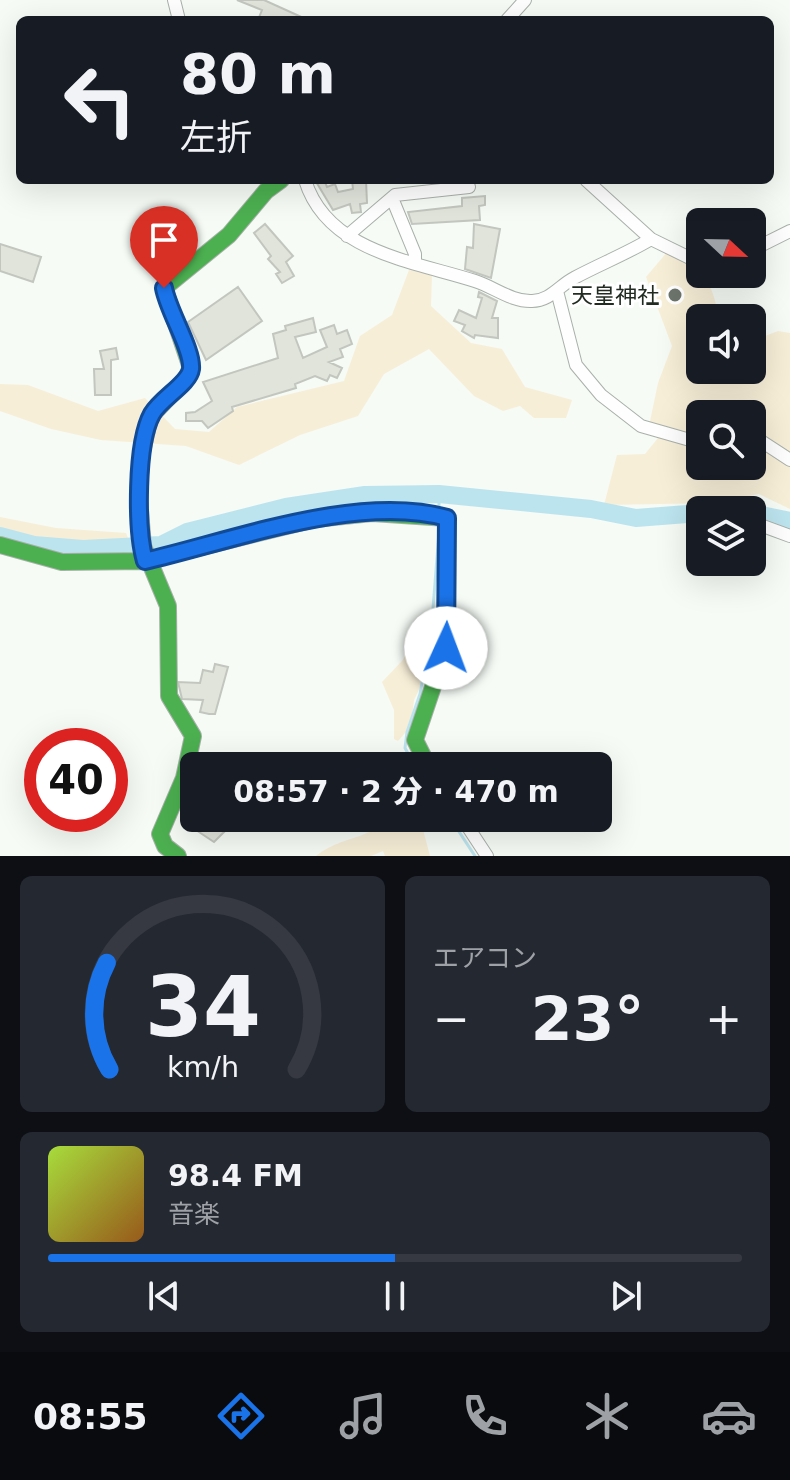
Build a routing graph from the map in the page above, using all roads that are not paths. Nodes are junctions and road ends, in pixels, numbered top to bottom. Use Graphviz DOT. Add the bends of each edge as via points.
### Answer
graph roads {
  1 [pos="525,0"];
  2 [pos="511,16"];
  3 [pos="276,184"];
  4 [pos="307,184"];
  5 [pos="590,184"];
  6 [pos="469,187"];
  7 [pos="392,198"];
  8 [pos="790,231"];
  9 [pos="347,236"];
  10 [pos="651,239"];
  11 [pos="766,243"];
  12 [pos="686,256"];
  13 [pos="415,263"];
  14 [pos="557,291"];
  15 [pos="686,439"];
  16 [pos="766,444"];
  17 [pos="790,460"];
  18 [pos="766,527"];
  19 [pos="790,536"];
  20 [pos="0,545"];
  21 [pos="144,558"];
  22 [pos="421,752"];
  23 [pos="471,832"];
  24 [pos="178,856"];
  25 [pos="487,856"];
  1 -- 2 [label="street"];
  3 -- 21 [label="street" via="224,240 164,288 191,371 150,417 143,447"];
  4 -- 9 [label="street" via="319,211"];
  5 -- 10 [label="street"];
  6 -- 7 [label="street"];
  7 -- 9 [label="street"];
  7 -- 13 [label="street"];
  8 -- 11 [label="street"];
  9 -- 13 [label="street"];
  10 -- 12 [label="street"];
  10 -- 14 [label="street"];
  13 -- 14 [label="street" via="518,299 545,299"];
  14 -- 15 [label="street" via="576,365 601,395 641,426"];
  16 -- 17 [label="street"];
  18 -- 19 [label="street"];
  20 -- 21 [label="street" via="62,562"];
  21 -- 22 [label="street" via="315,519 372,513 447,518 446,648 415,740"];
  21 -- 24 [label="street" via="165,594 171,638 169,696 194,740 160,834"];
  23 -- 25 [label="street"];
}
